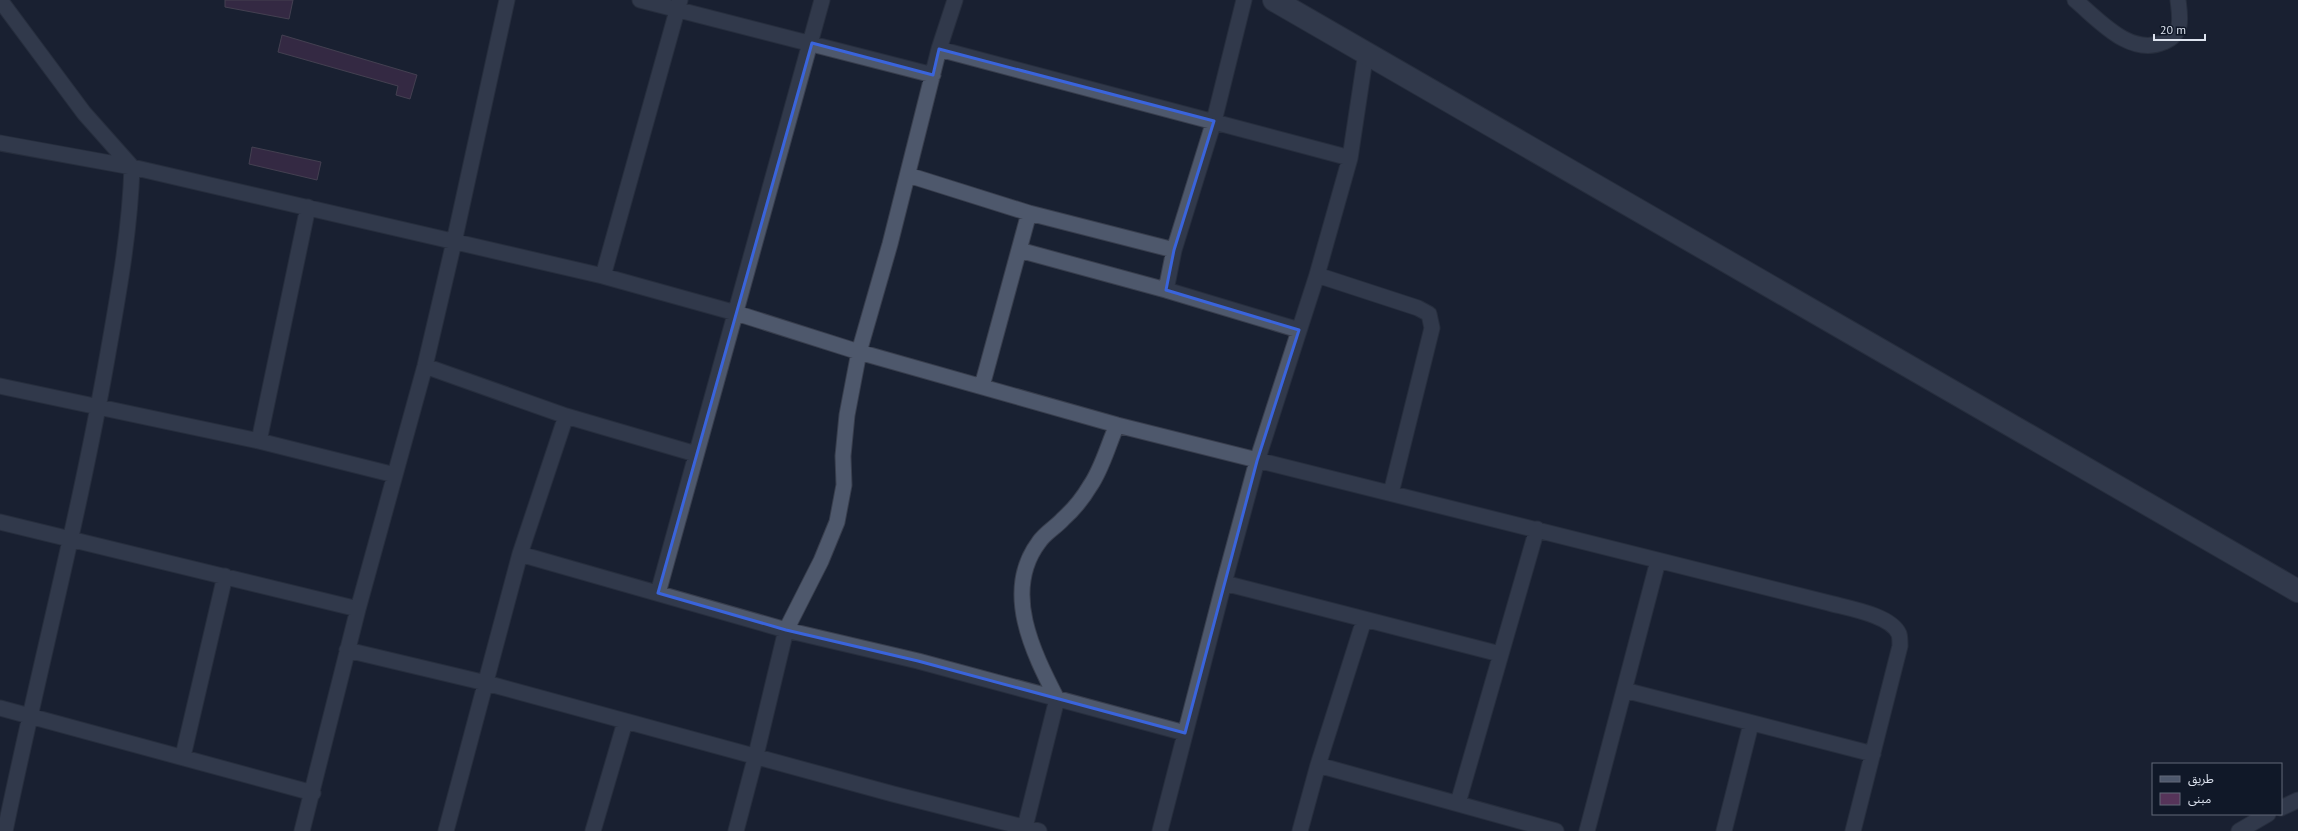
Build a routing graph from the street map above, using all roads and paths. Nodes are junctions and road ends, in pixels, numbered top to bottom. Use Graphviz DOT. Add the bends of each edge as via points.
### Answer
graph roads {
  1 [pos="0,0"];
  2 [pos="507,0"];
  3 [pos="640,0"];
  4 [pos="822,0"];
  5 [pos="955,0"];
  6 [pos="1244,0"];
  7 [pos="1274,0"];
  8 [pos="2075,0"];
  9 [pos="2178,0"];
  10 [pos="678,6"];
  11 [pos="812,42"];
  12 [pos="939,49"];
  13 [pos="1366,52"];
  14 [pos="933,75"];
  15 [pos="1214,121"];
  16 [pos="0,143"];
  17 [pos="1350,158"];
  18 [pos="132,168"];
  19 [pos="908,175"];
  20 [pos="308,207"];
  21 [pos="1029,213"];
  22 [pos="454,242"];
  23 [pos="1019,250"];
  24 [pos="1174,250"];
  25 [pos="1317,275"];
  26 [pos="603,276"];
  27 [pos="1166,290"];
  28 [pos="736,313"];
  29 [pos="1299,330"];
  30 [pos="859,352"];
  31 [pos="425,366"];
  32 [pos="0,386"];
  33 [pos="982,386"];
  34 [pos="99,406"];
  35 [pos="566,416"];
  36 [pos="1116,425"];
  37 [pos="259,441"];
  38 [pos="696,454"];
  39 [pos="1258,461"];
  40 [pos="395,475"];
  41 [pos="1391,493"];
  42 [pos="0,522"];
  43 [pos="1537,529"];
  44 [pos="72,538"];
  45 [pos="520,554"];
  46 [pos="1658,561"];
  47 [pos="224,576"];
  48 [pos="1224,583"];
  49 [pos="2298,591"];
  50 [pos="658,593"];
  51 [pos="358,608"];
  52 [pos="1364,620"];
  53 [pos="786,630"];
  54 [pos="348,650"];
  55 [pos="1500,654"];
  56 [pos="486,683"];
  57 [pos="1624,690"];
  58 [pos="1057,698"];
  59 [pos="0,708"];
  60 [pos="29,715"];
  61 [pos="625,722"];
  62 [pos="1751,724"];
  63 [pos="1185,733"];
  64 [pos="1873,754"];
  65 [pos="756,755"];
  66 [pos="183,756"];
  67 [pos="1318,765"];
  68 [pos="313,793"];
  69 [pos="2298,800"];
  70 [pos="1458,803"];
  71 [pos="2282,808"];
  72 [pos="2266,815"];
  73 [pos="1029,830"];
  74 [pos="5,831"];
  75 [pos="302,831"];
  76 [pos="446,831"];
  77 [pos="593,831"];
  78 [pos="736,831"];
  79 [pos="1160,831"];
  80 [pos="1300,831"];
  81 [pos="1556,831"];
  82 [pos="1587,831"];
  83 [pos="1724,831"];
  84 [pos="1854,831"];
  85 [pos="2239,831"];
  1 -- 18 [label="street" via="84,113"];
  2 -- 22 [label="street"];
  3 -- 10 [label="street"];
  4 -- 11 [label="street"];
  5 -- 12 [label="street"];
  6 -- 15 [label="street"];
  7 -- 13 [label="main road"];
  8 -- 9 [label="street" via="2112,31 2132,43 2143,46 2158,45 2169,40 2176,32 2181,22"];
  10 -- 11 [label="street"];
  10 -- 26 [label="street"];
  11 -- 14 [label="street"];
  11 -- 28 [label="street"];
  12 -- 14 [label="street"];
  12 -- 15 [label="street"];
  13 -- 17 [label="street"];
  13 -- 49 [label="main road"];
  14 -- 19 [label="street"];
  15 -- 17 [label="street"];
  15 -- 24 [label="street"];
  16 -- 18 [label="street"];
  17 -- 25 [label="street"];
  18 -- 20 [label="street"];
  18 -- 34 [label="street" via="126,251"];
  19 -- 21 [label="street"];
  19 -- 30 [label="street"];
  20 -- 22 [label="street"];
  20 -- 37 [label="street"];
  21 -- 23 [label="street"];
  21 -- 24 [label="street"];
  22 -- 26 [label="street"];
  22 -- 31 [label="street"];
  23 -- 27 [label="street"];
  23 -- 33 [label="street"];
  24 -- 27 [label="street"];
  25 -- 29 [label="street"];
  25 -- 41 [label="street" via="1418,308 1429,314 1432,328"];
  26 -- 28 [label="street"];
  27 -- 29 [label="street"];
  28 -- 30 [label="street"];
  28 -- 38 [label="street"];
  29 -- 39 [label="street"];
  30 -- 33 [label="street"];
  30 -- 53 [label="street" via="847,415 843,456 844,484 837,522 822,561"];
  31 -- 35 [label="street"];
  31 -- 40 [label="street"];
  32 -- 34 [label="street"];
  33 -- 36 [label="street"];
  34 -- 37 [label="street"];
  34 -- 44 [label="street"];
  35 -- 38 [label="street"];
  35 -- 45 [label="street"];
  36 -- 39 [label="street"];
  36 -- 58 [label="street" via="1091,486 1064,518 1039,541 1030,557 1024,578 1022,597 1026,628 1034,653"];
  37 -- 40 [label="street"];
  38 -- 50 [label="street"];
  39 -- 41 [label="street"];
  39 -- 48 [label="street"];
  40 -- 51 [label="street"];
  41 -- 43 [label="street"];
  42 -- 44 [label="street"];
  43 -- 46 [label="street"];
  43 -- 55 [label="street"];
  44 -- 47 [label="street"];
  44 -- 60 [label="street"];
  45 -- 50 [label="street"];
  45 -- 56 [label="street"];
  46 -- 57 [label="street"];
  46 -- 64 [label="street" via="1829,603 1892,624 1899,634 1900,646"];
  47 -- 51 [label="street"];
  47 -- 66 [label="street"];
  48 -- 52 [label="street"];
  48 -- 63 [label="street"];
  50 -- 53 [label="street"];
  51 -- 54 [label="street"];
  52 -- 55 [label="street"];
  52 -- 67 [label="street"];
  53 -- 58 [label="street" via="918,661"];
  53 -- 65 [label="street"];
  54 -- 56 [label="street"];
  54 -- 68 [label="street"];
  55 -- 70 [label="street"];
  56 -- 61 [label="street"];
  56 -- 76 [label="street"];
  57 -- 62 [label="street"];
  57 -- 82 [label="street"];
  58 -- 63 [label="street"];
  58 -- 73 [label="street"];
  59 -- 60 [label="street"];
  60 -- 66 [label="street"];
  60 -- 74 [label="street"];
  61 -- 65 [label="street"];
  61 -- 77 [label="street"];
  62 -- 64 [label="street"];
  62 -- 83 [label="street"];
  63 -- 79 [label="street"];
  64 -- 84 [label="street"];
  65 -- 73 [label="street"];
  65 -- 78 [label="street"];
  66 -- 68 [label="street"];
  67 -- 70 [label="street"];
  67 -- 80 [label="street"];
  68 -- 75 [label="street"];
  69 -- 71 [label="street"];
  70 -- 81 [label="street"];
  72 -- 85 [label="street"];
}
